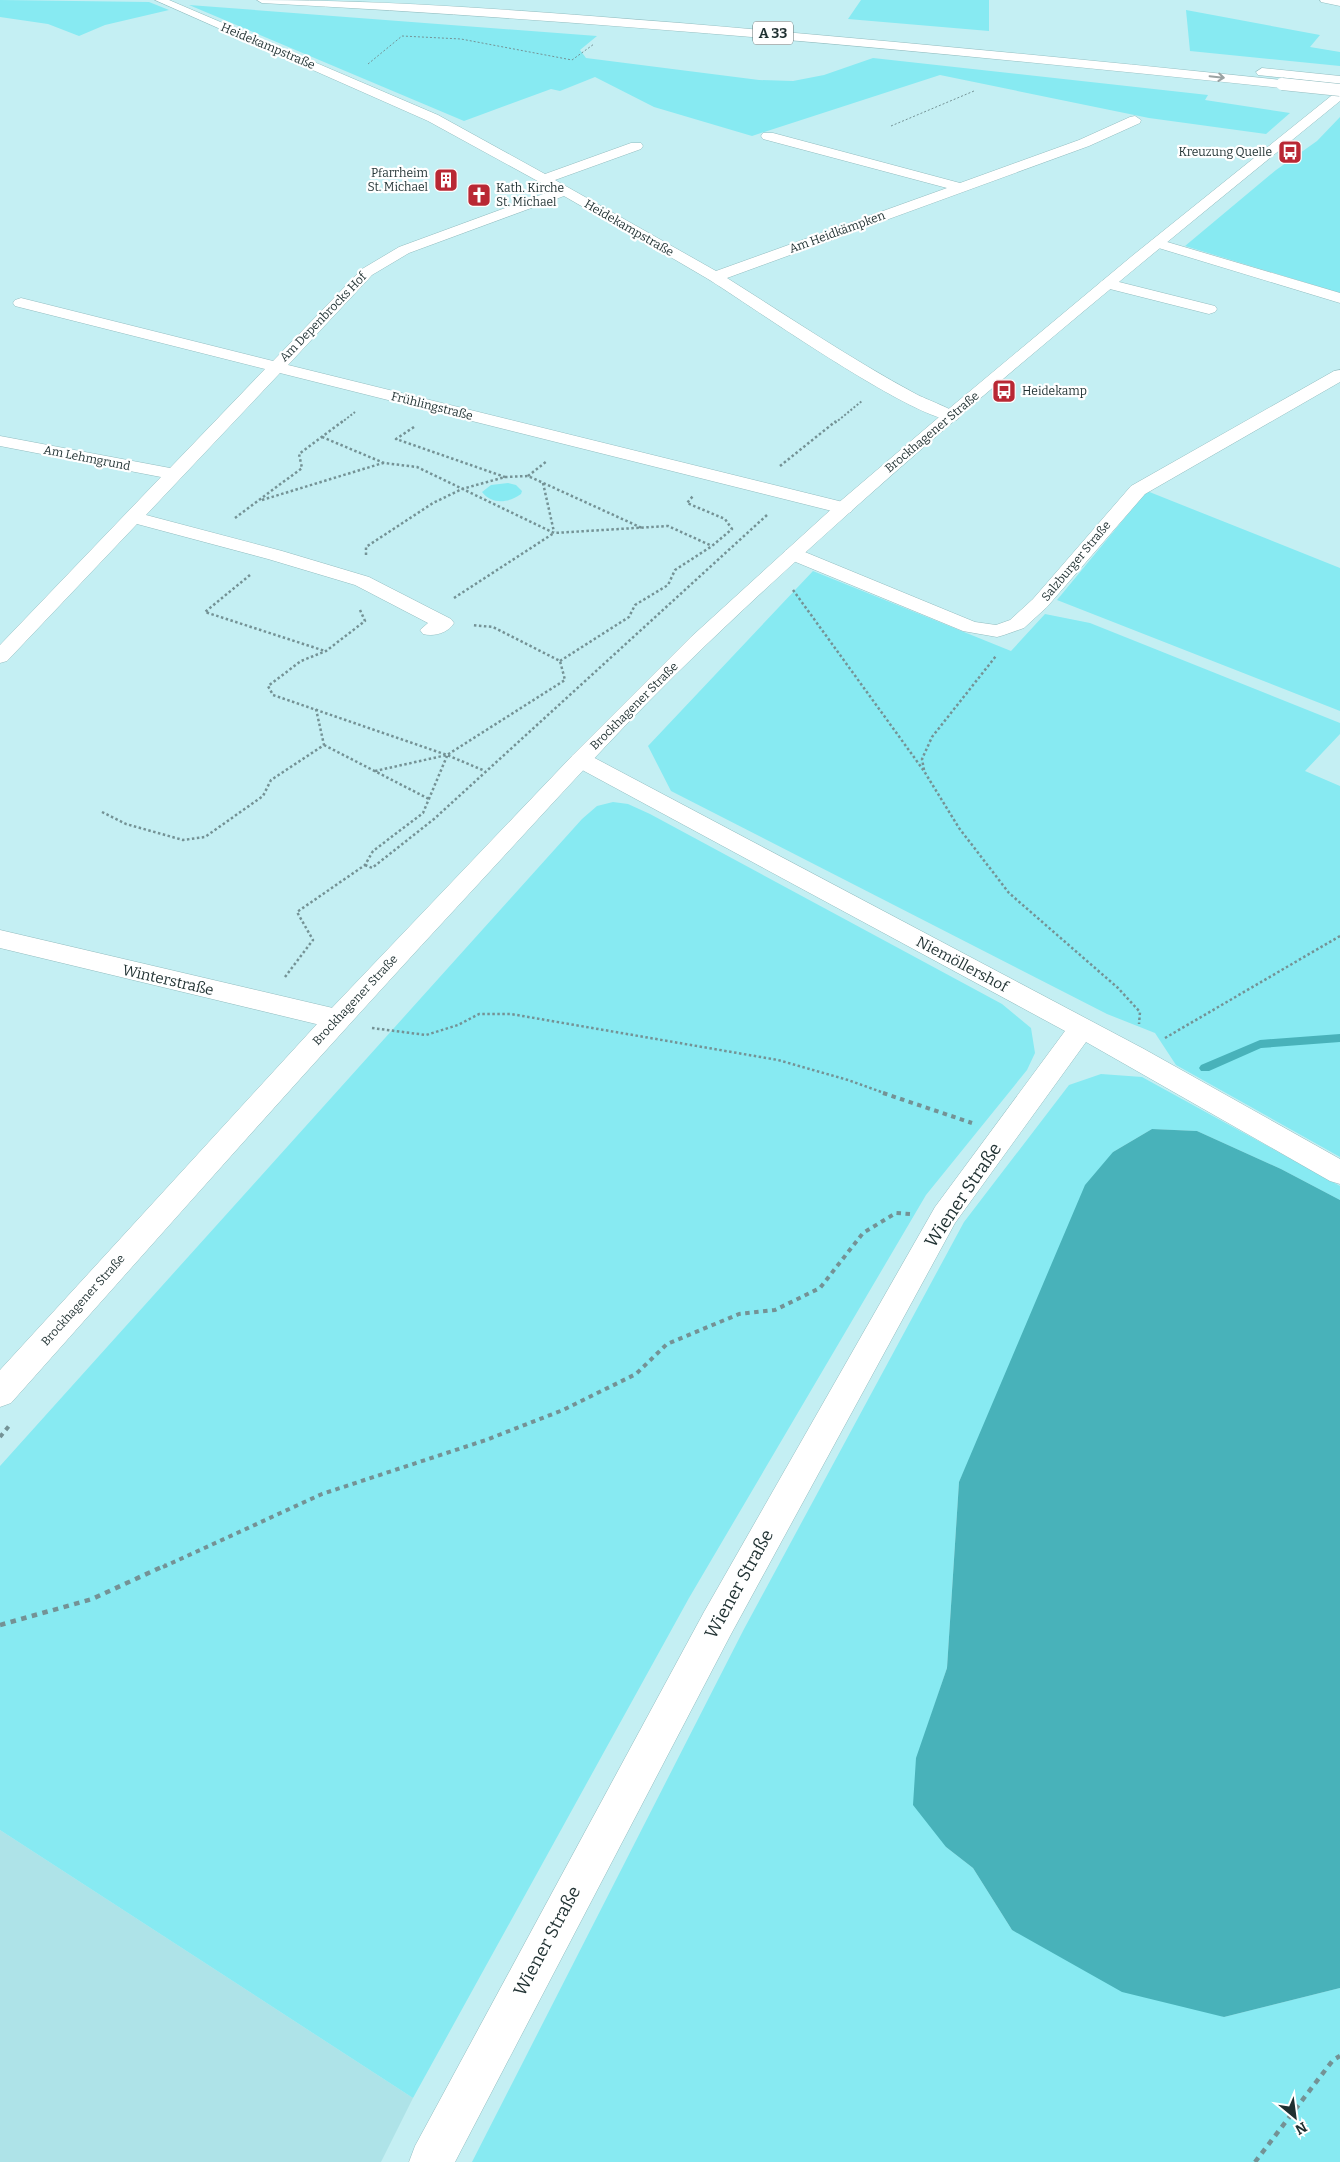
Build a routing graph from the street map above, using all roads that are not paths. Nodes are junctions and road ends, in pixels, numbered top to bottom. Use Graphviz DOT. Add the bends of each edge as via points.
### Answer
graph roads {
  1 [pos="160,0"];
  2 [pos="262,0"];
  3 [pos="441,0"];
  4 [pos="1325,0"];
  5 [pos="1340,3"];
  6 [pos="1287,80"];
  7 [pos="1340,80"];
  8 [pos="1340,90"];
  9 [pos="1340,95"];
  10 [pos="1135,120"];
  11 [pos="768,136"];
  12 [pos="636,146"];
  13 [pos="544,179"];
  14 [pos="960,187"];
  15 [pos="564,191"];
  16 [pos="1157,243"];
  17 [pos="715,278"];
  18 [pos="1107,284"];
  19 [pos="1340,298"];
  20 [pos="21,303"];
  21 [pos="1209,309"];
  22 [pos="274,367"];
  23 [pos="1340,375"];
  24 [pos="951,416"];
  25 [pos="0,441"];
  26 [pos="173,474"];
  27 [pos="844,508"];
  28 [pos="132,517"];
  29 [pos="801,557"];
  30 [pos="434,622"];
  31 [pos="0,657"];
  32 [pos="581,760"];
  33 [pos="0,939"];
  34 [pos="337,1020"];
  35 [pos="1082,1028"];
  36 [pos="1340,1174"];
  37 [pos="0,1393"];
  38 [pos="431,2162"];
  1 -- 13 [label="main road, Heidekampstraße" via="433,118"];
  2 -- 6 [label="main road, A 33, one-way" via="378,5 826,37"];
  3 -- 6 [label="main road, A 33" via="653,14 984,43"];
  4 -- 5 [label="main road"];
  6 -- 7 [label="main road, A 33"];
  6 -- 8 [label="main road, A 33, bridge"];
  9 -- 16 [label="main road, Brockhagener Straße"];
  10 -- 14 [label="main road, Am Heidkämpken" via="1084,143"];
  11 -- 14 [label="main road"];
  12 -- 13 [label="main road"];
  13 -- 15 [label="main road, Heidekampstraße"];
  14 -- 17 [label="main road, Am Heidkämpken"];
  15 -- 17 [label="main road, Heidekampstraße"];
  15 -- 22 [label="main road, Am Depenbrocks Hof" via="382,261 367,272"];
  16 -- 18 [label="main road, Brockhagener Straße"];
  16 -- 19 [label="main road"];
  17 -- 24 [label="main road, Heidekampstraße" via="884,384 926,407"];
  18 -- 21 [label="main road"];
  18 -- 24 [label="main road, Brockhagener Straße"];
  20 -- 22 [label="main road, Frühlingstraße"];
  22 -- 26 [label="main road, Am Depenbrocks Hof"];
  22 -- 27 [label="main road, Frühlingstraße"];
  23 -- 29 [label="main road, Salzburger Straße" via="1138,490 1040,604 1016,624 997,631 970,627"];
  24 -- 27 [label="main road, Brockhagener Straße"];
  25 -- 26 [label="main road, Am Lehmgrund"];
  26 -- 28 [label="main road, Am Depenbrocks Hof"];
  27 -- 29 [label="main road, Brockhagener Straße"];
  28 -- 30 [label="main road" via="339,573 385,592"];
  28 -- 31 [label="main road, Am Depenbrocks Hof"];
  29 -- 32 [label="main road, Brockhagener Straße" via="698,641"];
  32 -- 34 [label="main road, Brockhagener Straße"];
  32 -- 35 [label="main road, Niemöllershof"];
  33 -- 34 [label="main road, Winterstraße"];
  34 -- 37 [label="main road, Brockhagener Straße"];
  35 -- 36 [label="main road, Niemöllershof"];
  35 -- 38 [label="main road, Wiener Straße" via="945,1215 716,1624"];
}
